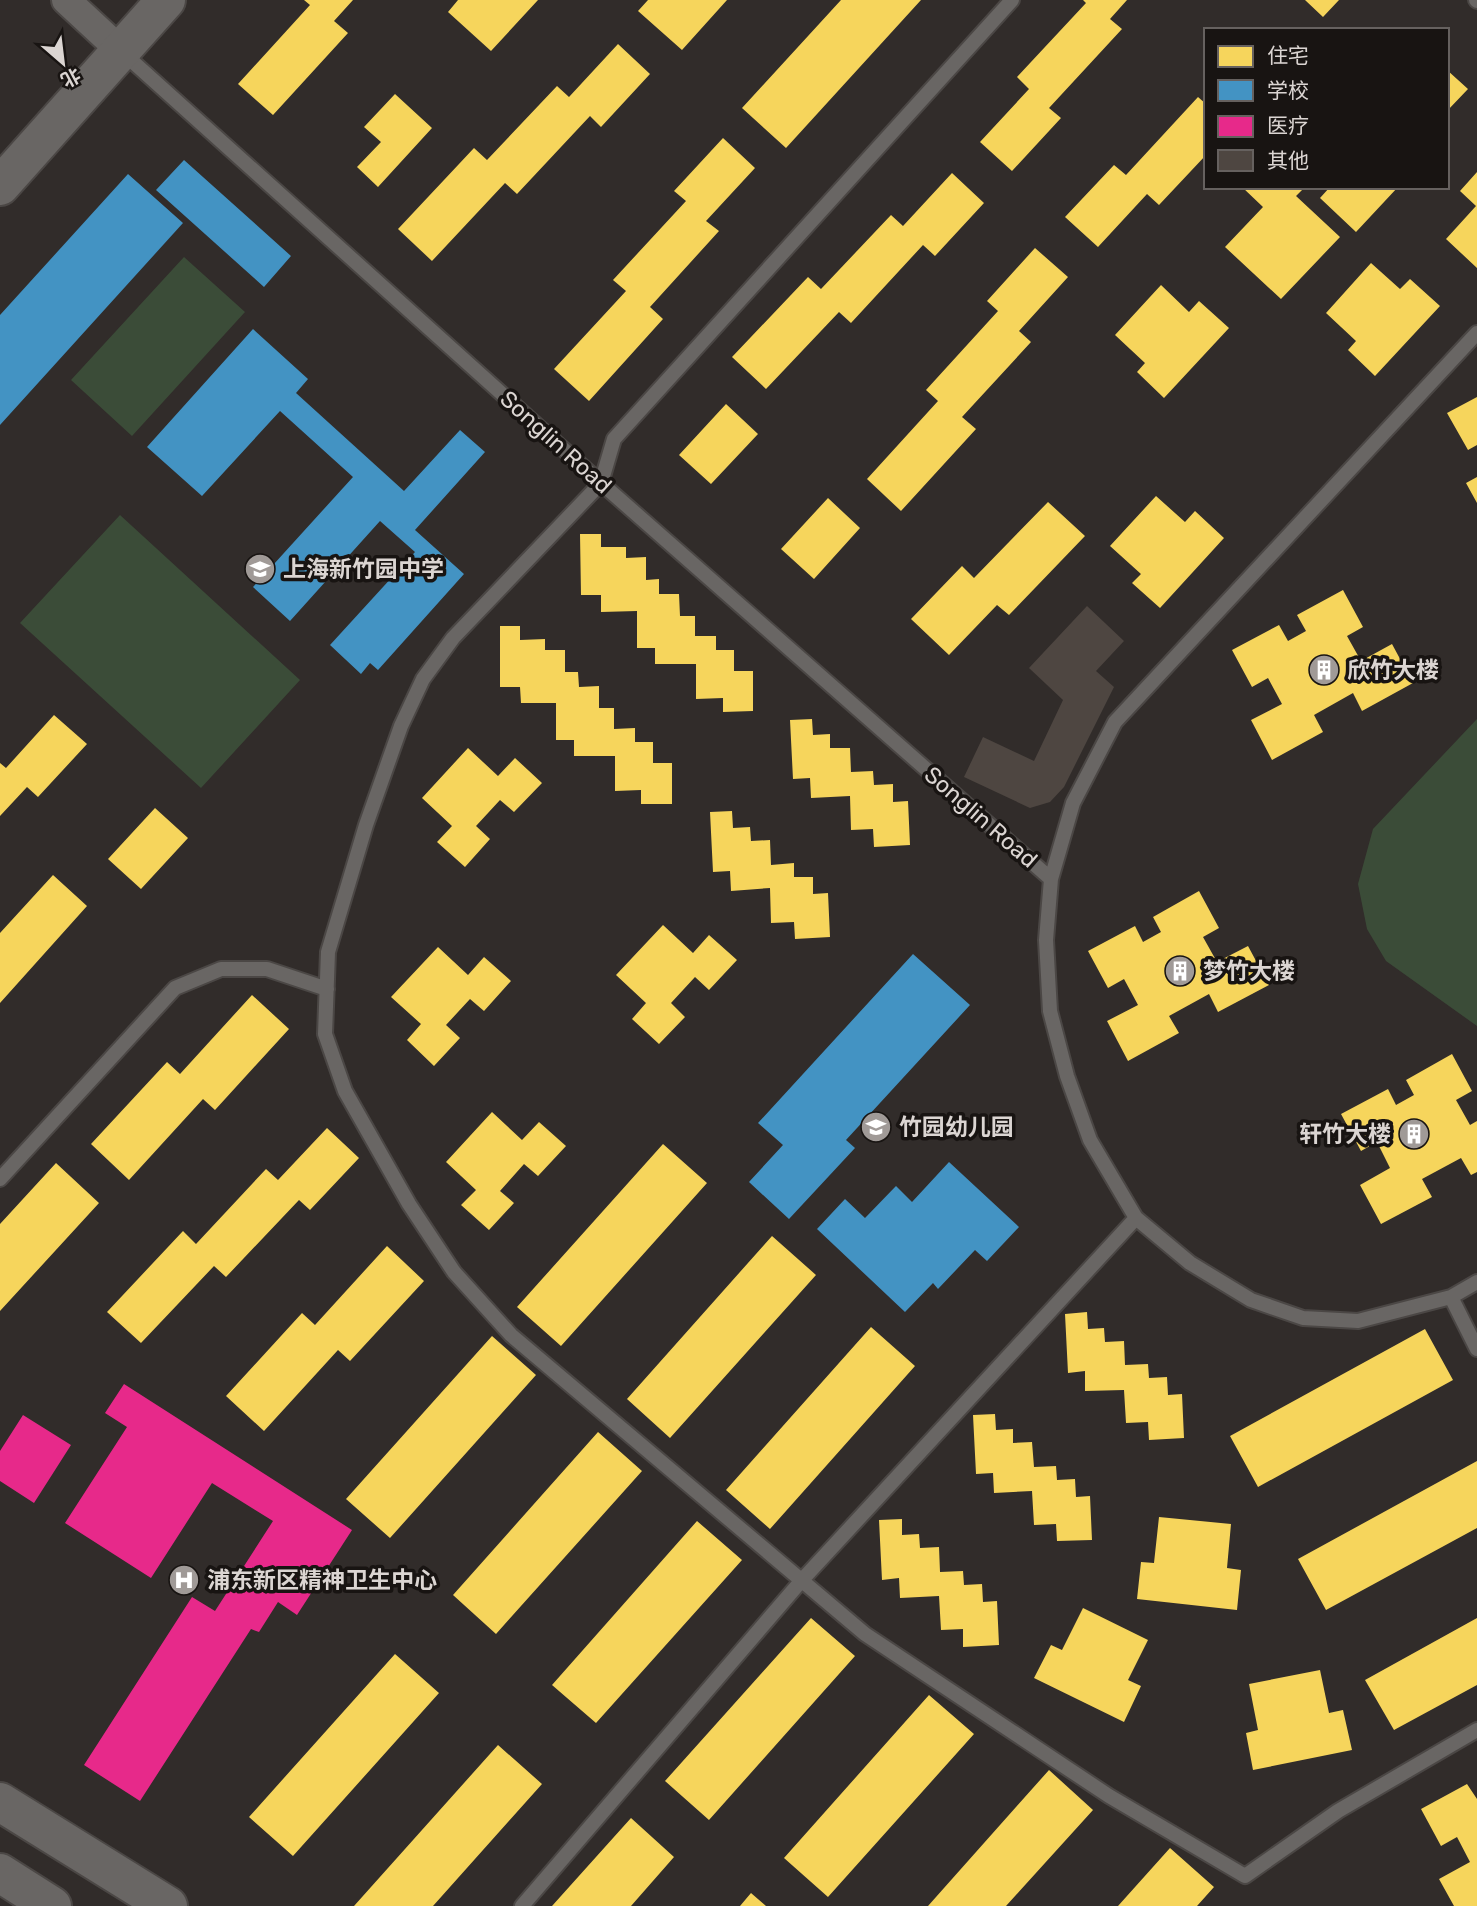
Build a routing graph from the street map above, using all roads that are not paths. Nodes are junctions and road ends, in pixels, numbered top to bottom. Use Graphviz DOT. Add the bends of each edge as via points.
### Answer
graph roads {
  1 [pos="66,0"];
  2 [pos="166,0"];
  3 [pos="1012,0"];
  4 [pos="121,51"];
  5 [pos="0,186"];
  6 [pos="1477,332"];
  7 [pos="601,483"];
  8 [pos="1051,879"];
  9 [pos="327,989"];
  10 [pos="0,1179"];
  11 [pos="1136,1218"];
  12 [pos="1477,1282"];
  13 [pos="1451,1297"];
  14 [pos="1477,1349"];
  15 [pos="802,1580"];
  16 [pos="1477,1730"];
  17 [pos="0,1802"];
  18 [pos="0,1873"];
  19 [pos="52,1906"];
  20 [pos="169,1906"];
  21 [pos="522,1906"];
  1 -- 4 [label="street, Songlin Road"];
  2 -- 4 [label="main road"];
  3 -- 7 [label="lane" via="614,439"];
  4 -- 5 [label="main road"];
  4 -- 7 [label="lane, Songlin Road"];
  6 -- 8 [label="lane" via="1115,722 1073,803"];
  7 -- 8 [label="lane, Songlin Road"];
  7 -- 9 [label="lane" via="453,638 423,679 366,825 328,952"];
  8 -- 11 [label="lane" via="1046,940 1050,1011 1063,1063 1090,1140"];
  9 -- 10 [label="lane" via="267,969 222,969 175,988"];
  9 -- 15 [label="lane" via="326,1034 345,1091 454,1272 511,1335"];
  11 -- 13 [label="lane" via="1190,1263 1251,1300 1303,1318 1358,1321"];
  11 -- 15 [label="lane"];
  12 -- 13 [label="lane"];
  13 -- 14 [label="lane"];
  15 -- 16 [label="lane" via="877,1642 1110,1796 1245,1877 1338,1811"];
  15 -- 21 [label="lane"];
  17 -- 20 [label="main road"];
  18 -- 19 [label="main road"];
}
